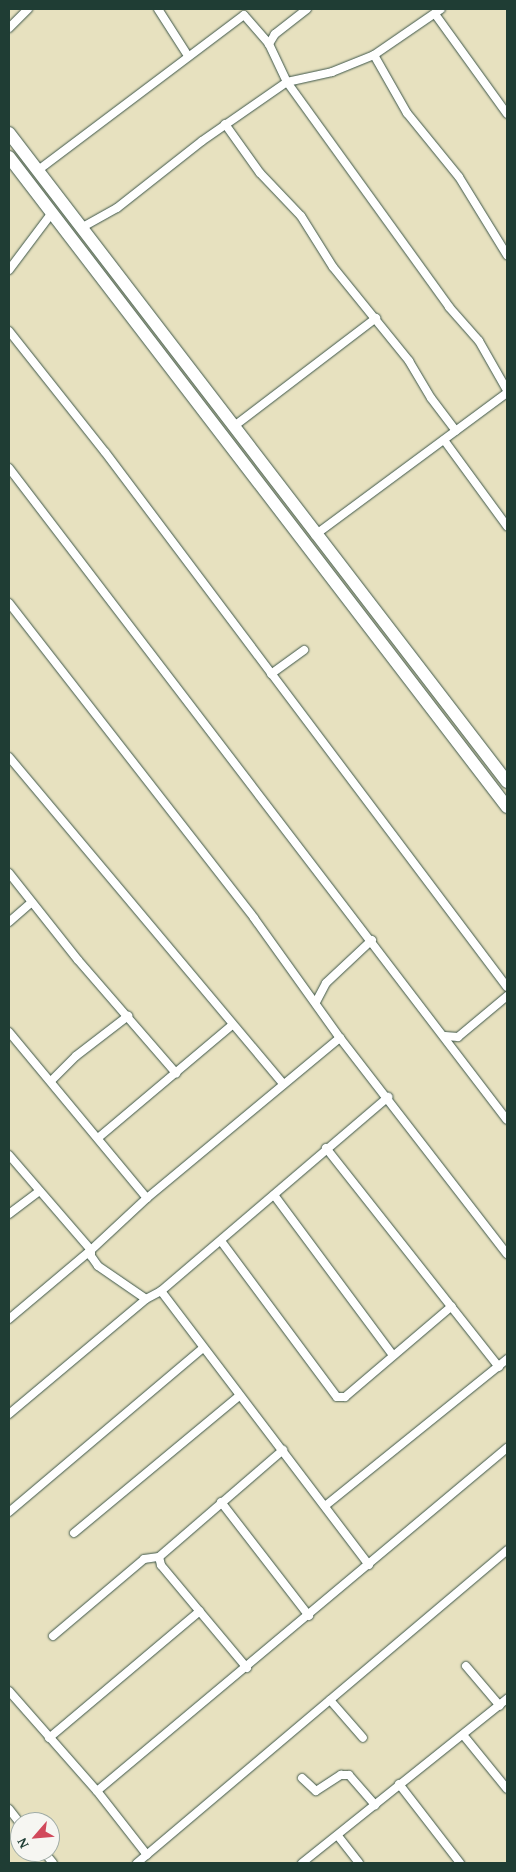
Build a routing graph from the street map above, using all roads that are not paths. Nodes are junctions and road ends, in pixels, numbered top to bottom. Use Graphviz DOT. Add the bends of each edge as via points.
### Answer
graph roads {
  1 [pos="28,9"];
  2 [pos="158,9"];
  3 [pos="307,9"];
  4 [pos="438,11"];
  5 [pos="243,12"];
  6 [pos="9,28"];
  7 [pos="269,44"];
  8 [pos="374,54"];
  9 [pos="188,56"];
  10 [pos="287,82"];
  11 [pos="507,114"];
  12 [pos="225,124"];
  13 [pos="9,132"];
  14 [pos="26,155"];
  15 [pos="12,161"];
  16 [pos="37,172"];
  17 [pos="51,214"];
  18 [pos="81,228"];
  19 [pos="504,243"];
  20 [pos="507,255"];
  21 [pos="9,270"];
  22 [pos="376,318"];
  23 [pos="9,331"];
  24 [pos="507,392"];
  25 [pos="233,427"];
  26 [pos="456,431"];
  27 [pos="444,440"];
  28 [pos="9,468"];
  29 [pos="506,523"];
  30 [pos="315,535"];
  31 [pos="9,602"];
  32 [pos="304,650"];
  33 [pos="271,674"];
  34 [pos="463,726"];
  35 [pos="451,735"];
  36 [pos="9,757"];
  37 [pos="507,782"];
  38 [pos="507,807"];
  39 [pos="9,873"];
  40 [pos="32,902"];
  41 [pos="9,922"];
  42 [pos="372,940"];
  43 [pos="507,987"];
  44 [pos="507,996"];
  45 [pos="316,1002"];
  46 [pos="128,1016"];
  47 [pos="232,1025"];
  48 [pos="9,1032"];
  49 [pos="340,1038"];
  50 [pos="449,1039"];
  51 [pos="176,1073"];
  52 [pos="51,1081"];
  53 [pos="283,1084"];
  54 [pos="388,1097"];
  55 [pos="507,1120"];
  56 [pos="98,1138"];
  57 [pos="326,1148"];
  58 [pos="9,1155"];
  59 [pos="38,1191"];
  60 [pos="274,1195"];
  61 [pos="147,1198"];
  62 [pos="9,1214"];
  63 [pos="221,1241"];
  64 [pos="91,1250"];
  65 [pos="507,1254"];
  66 [pos="161,1291"];
  67 [pos="146,1299"];
  68 [pos="452,1306"];
  69 [pos="9,1319"];
  70 [pos="203,1348"];
  71 [pos="392,1355"];
  72 [pos="507,1359"];
  73 [pos="499,1367"];
  74 [pos="239,1396"];
  75 [pos="9,1414"];
  76 [pos="507,1448"];
  77 [pos="282,1450"];
  78 [pos="221,1502"];
  79 [pos="325,1506"];
  80 [pos="9,1512"];
  81 [pos="74,1533"];
  82 [pos="507,1550"];
  83 [pos="159,1557"];
  84 [pos="369,1565"];
  85 [pos="200,1611"];
  86 [pos="309,1616"];
  87 [pos="53,1636"];
  88 [pos="466,1666"];
  89 [pos="247,1668"];
  90 [pos="9,1692"];
  91 [pos="507,1699"];
  92 [pos="330,1700"];
  93 [pos="500,1706"];
  94 [pos="464,1736"];
  95 [pos="49,1738"];
  96 [pos="363,1738"];
  97 [pos="302,1778"];
  98 [pos="399,1784"];
  99 [pos="507,1789"];
  100 [pos="97,1791"];
  101 [pos="375,1805"];
  102 [pos="338,1836"];
  103 [pos="147,1855"];
  104 [pos="137,1863"];
  105 [pos="302,1863"];
  106 [pos="360,1863"];
  107 [pos="460,1863"];
  1 -- 6 [label="street"];
  2 -- 9 [label="street"];
  3 -- 7 [label="street" via="274,34"];
  4 -- 8 [label="street"];
  4 -- 11 [label="street"];
  5 -- 7 [label="street"];
  5 -- 9 [label="street"];
  7 -- 10 [label="street"];
  8 -- 10 [label="street" via="332,72"];
  8 -- 19 [label="street" via="408,113 460,177"];
  9 -- 16 [label="street"];
  10 -- 12 [label="street"];
  10 -- 24 [label="street" via="449,307 479,342"];
  12 -- 18 [label="street" via="134,196"];
  12 -- 22 [label="street" via="265,179 296,209 333,267"];
  13 -- 14 [label="main road"];
  14 -- 15 [label="main road"];
  14 -- 16 [label="main road"];
  15 -- 17 [label="main road"];
  16 -- 18 [label="main road"];
  17 -- 21 [label="street"];
  17 -- 35 [label="main road"];
  18 -- 25 [label="main road"];
  19 -- 20 [label="street"];
  22 -- 25 [label="street"];
  22 -- 26 [label="street"];
  23 -- 33 [label="street" via="105,452"];
  24 -- 26 [label="street"];
  25 -- 30 [label="main road"];
  26 -- 27 [label="street"];
  27 -- 29 [label="street"];
  27 -- 30 [label="street"];
  28 -- 42 [label="street"];
  30 -- 34 [label="main road"];
  31 -- 45 [label="street"];
  32 -- 33 [label="street"];
  33 -- 43 [label="street"];
  34 -- 35 [label="main road"];
  34 -- 37 [label="main road"];
  35 -- 38 [label="main road"];
  36 -- 47 [label="street"];
  39 -- 40 [label="street"];
  40 -- 41 [label="street"];
  40 -- 46 [label="street"];
  42 -- 45 [label="street" via="326,983"];
  42 -- 50 [label="street"];
  44 -- 50 [label="street" via="483,1018"];
  45 -- 49 [label="street"];
  46 -- 51 [label="street"];
  46 -- 52 [label="street" via="76,1056"];
  47 -- 51 [label="street"];
  47 -- 53 [label="street"];
  48 -- 52 [label="street"];
  49 -- 53 [label="street"];
  49 -- 54 [label="street"];
  50 -- 55 [label="street"];
  51 -- 56 [label="street"];
  52 -- 56 [label="street"];
  53 -- 61 [label="street"];
  54 -- 57 [label="street"];
  54 -- 65 [label="street"];
  56 -- 61 [label="street"];
  57 -- 60 [label="street"];
  57 -- 68 [label="street"];
  58 -- 59 [label="street"];
  59 -- 62 [label="street"];
  59 -- 64 [label="street"];
  60 -- 63 [label="street"];
  60 -- 71 [label="street"];
  61 -- 64 [label="street"];
  63 -- 66 [label="street"];
  63 -- 71 [label="street" via="337,1397 346,1397"];
  64 -- 67 [label="street" via="90,1256 106,1275"];
  64 -- 69 [label="street"];
  66 -- 67 [label="street"];
  66 -- 70 [label="street"];
  67 -- 75 [label="street"];
  68 -- 71 [label="street"];
  68 -- 73 [label="street"];
  70 -- 74 [label="street"];
  70 -- 80 [label="street"];
  72 -- 73 [label="street"];
  73 -- 79 [label="street"];
  74 -- 77 [label="street"];
  74 -- 81 [label="street"];
  76 -- 84 [label="street"];
  77 -- 78 [label="street"];
  77 -- 79 [label="street"];
  78 -- 83 [label="street"];
  78 -- 86 [label="street"];
  79 -- 84 [label="street"];
  82 -- 92 [label="street"];
  83 -- 85 [label="street" via="161,1564"];
  83 -- 87 [label="street" via="144,1560"];
  84 -- 86 [label="street"];
  85 -- 89 [label="street"];
  85 -- 95 [label="street"];
  86 -- 89 [label="street"];
  88 -- 93 [label="street"];
  89 -- 100 [label="street"];
  90 -- 95 [label="street"];
  91 -- 93 [label="street"];
  92 -- 96 [label="street"];
  92 -- 103 [label="street"];
  93 -- 94 [label="street"];
  94 -- 98 [label="street"];
  94 -- 99 [label="street"];
  95 -- 100 [label="street"];
  97 -- 101 [label="street" via="316,1791 341,1775 349,1775"];
  98 -- 101 [label="street"];
  98 -- 107 [label="street"];
  100 -- 103 [label="street"];
  101 -- 102 [label="street"];
  102 -- 105 [label="street"];
  102 -- 106 [label="street"];
  103 -- 104 [label="street"];
}
